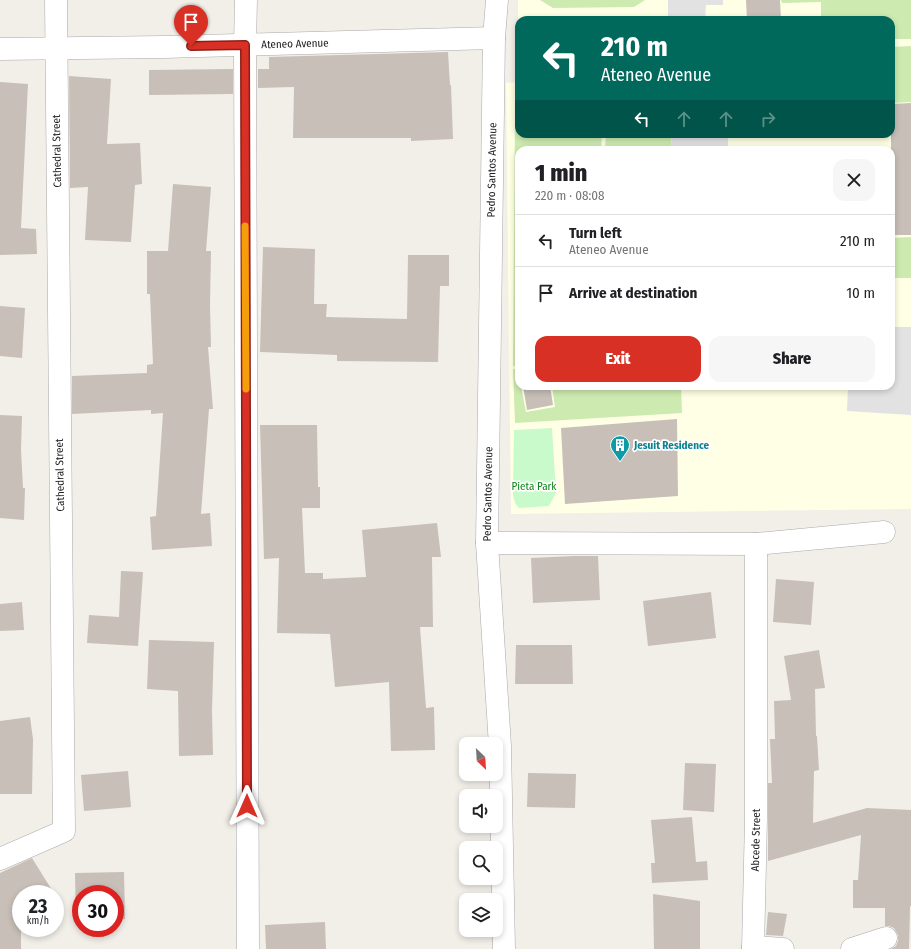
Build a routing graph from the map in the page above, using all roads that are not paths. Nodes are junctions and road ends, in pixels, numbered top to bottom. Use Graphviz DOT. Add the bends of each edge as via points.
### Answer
graph roads {
  1 [pos="56,0"];
  2 [pos="246,0"];
  3 [pos="497,0"];
  4 [pos="494,38"];
  5 [pos="245,45"];
  6 [pos="0,49"];
  7 [pos="56,49"];
  8 [pos="884,532"];
  9 [pos="487,543"];
  10 [pos="756,544"];
  11 [pos="0,859"];
  12 [pos="886,938"];
  13 [pos="753,948"];
  14 [pos="248,949"];
  15 [pos="504,949"];
  16 [pos="783,949"];
  17 [pos="852,949"];
  1 -- 7 [label="street"];
  2 -- 5 [label="street"];
  3 -- 4 [label="street, Pedro Santos Avenue"];
  4 -- 5 [label="street, Ateneo Avenue"];
  4 -- 9 [label="street, Pedro Santos Avenue"];
  5 -- 7 [label="street, Ateneo Avenue"];
  5 -- 14 [label="street"];
  6 -- 7 [label="street, Ateneo Avenue"];
  7 -- 11 [label="street, Cathedral Street" via="64,831"];
  8 -- 10 [label="street"];
  9 -- 10 [label="street"];
  9 -- 15 [label="street, Pedro Santos Avenue" via="500,746"];
  10 -- 13 [label="street, Abcede Street"];
  12 -- 17 [label="street"];
  13 -- 16 [label="street"];
}
